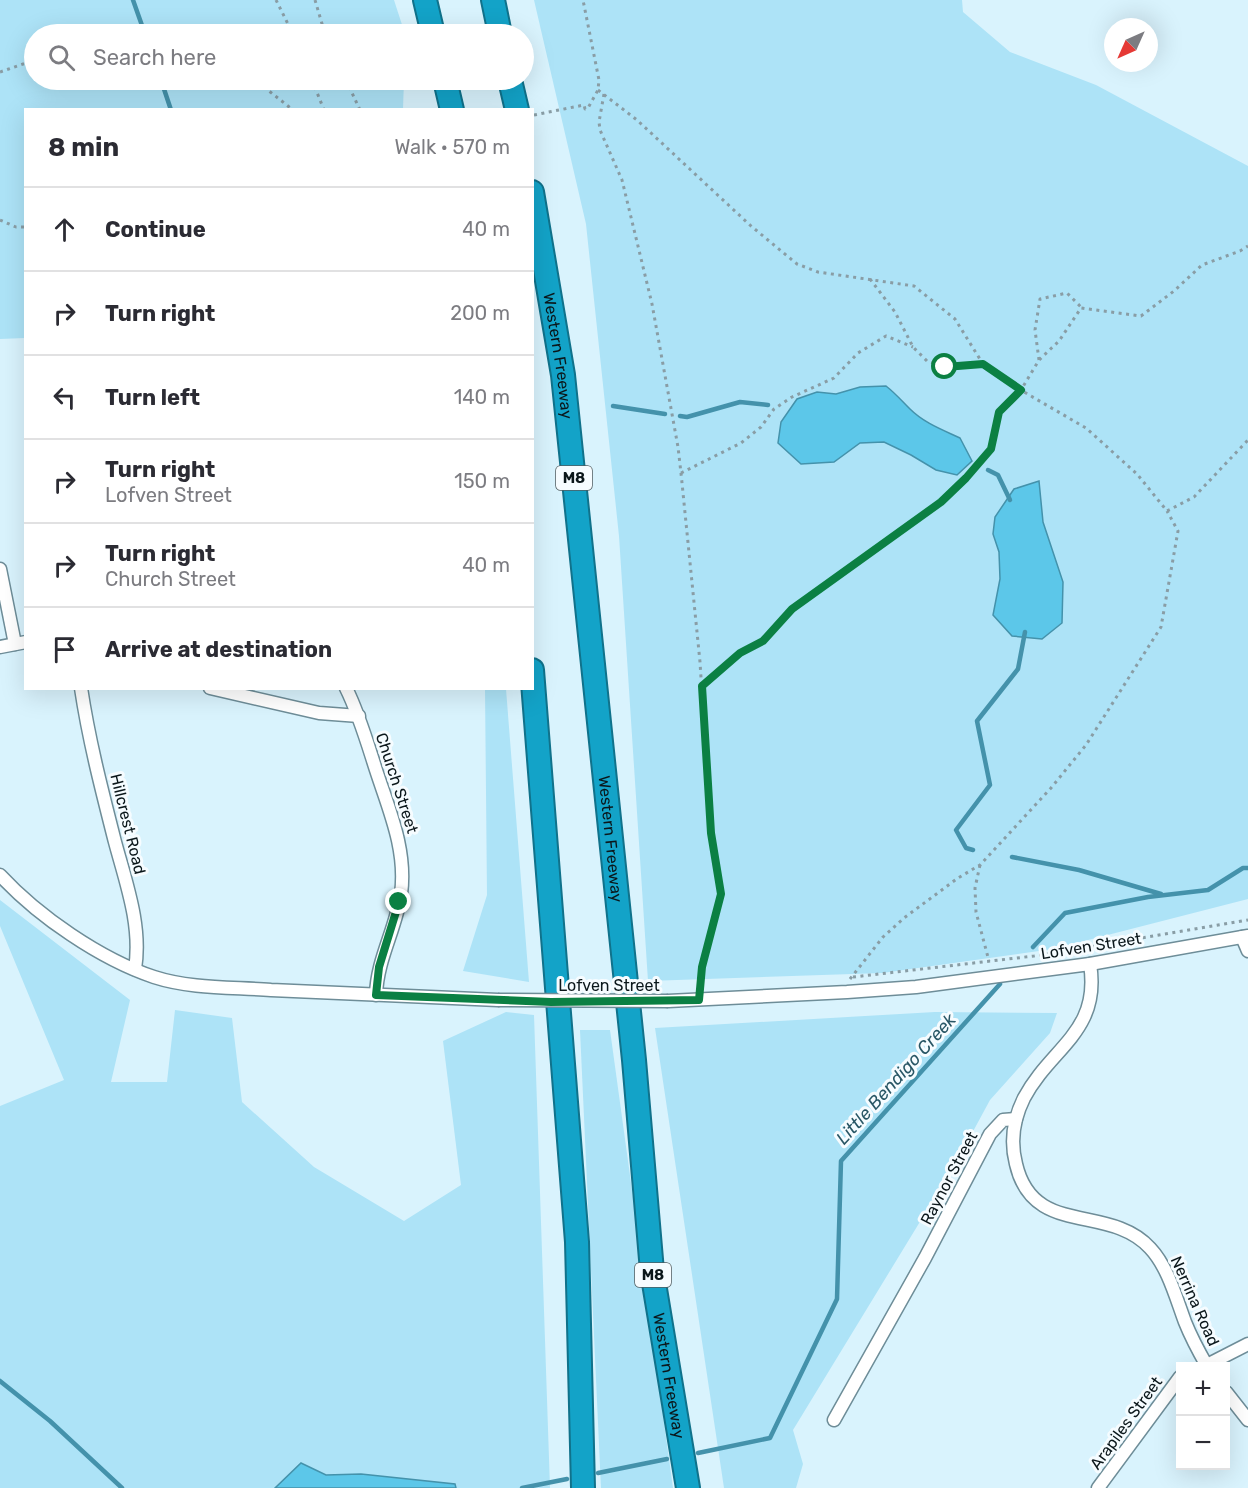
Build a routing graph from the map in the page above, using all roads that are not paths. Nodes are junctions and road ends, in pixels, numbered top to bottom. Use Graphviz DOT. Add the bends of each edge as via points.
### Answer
graph roads {
  1 [pos="425,0"];
  2 [pos="493,0"];
  3 [pos="431,24"];
  4 [pos="498,24"];
  5 [pos="447,90"];
  6 [pos="512,90"];
  7 [pos="452,108"];
  8 [pos="517,108"];
  9 [pos="534,204"];
  10 [pos="0,569"];
  11 [pos="20,643"];
  12 [pos="0,647"];
  13 [pos="81,690"];
  14 [pos="219,690"];
  15 [pos="347,690"];
  16 [pos="534,690"];
  17 [pos="359,716"];
  18 [pos="0,875"];
  19 [pos="1245,937"];
  20 [pos="1248,951"];
  21 [pos="1090,964"];
  22 [pos="135,969"];
  23 [pos="376,995"];
  24 [pos="1016,1119"];
  25 [pos="1248,1344"];
  26 [pos="1201,1362"];
  27 [pos="1207,1362"];
  28 [pos="1176,1382"];
  29 [pos="1230,1397"];
  30 [pos="834,1420"];
  31 [pos="1248,1420"];
  32 [pos="583,1488"];
  33 [pos="688,1488"];
  34 [pos="1098,1488"];
  1 -- 3 [label="highway"];
  2 -- 4 [label="highway"];
  5 -- 7 [label="highway"];
  6 -- 8 [label="highway"];
  9 -- 33 [label="highway, Western Freeway / M8" via="563,375 652,1270"];
  10 -- 11 [label="street"];
  11 -- 12 [label="street"];
  13 -- 22 [label="street, Hillcrest Road" via="93,754 134,914"];
  14 -- 17 [label="street" via="319,713"];
  15 -- 17 [label="street, Church Street"];
  16 -- 32 [label="highway" via="577,1242"];
  17 -- 23 [label="street, Church Street" via="396,830 401,860 401,894 379,967"];
  18 -- 22 [label="street, Lofven Street" via="59,925"];
  19 -- 20 [label="street"];
  19 -- 21 [label="street, Lofven Street"];
  21 -- 23 [label="street, Lofven Street, bridge" via="847,993 699,1000 498,1000"];
  21 -- 24 [label="street" via="1092,993 1082,1023 1032,1086"];
  22 -- 23 [label="street, Lofven Street" via="190,985"];
  24 -- 26 [label="street, Nerrina Road" via="1014,1158 1027,1193 1050,1210 1124,1230 1149,1246 1164,1269"];
  24 -- 30 [label="street, Raynor Street" via="1003,1120 990,1134"];
  25 -- 27 [label="street"];
  28 -- 34 [label="street, Arapiles Street"];
  29 -- 31 [label="street"];
}
